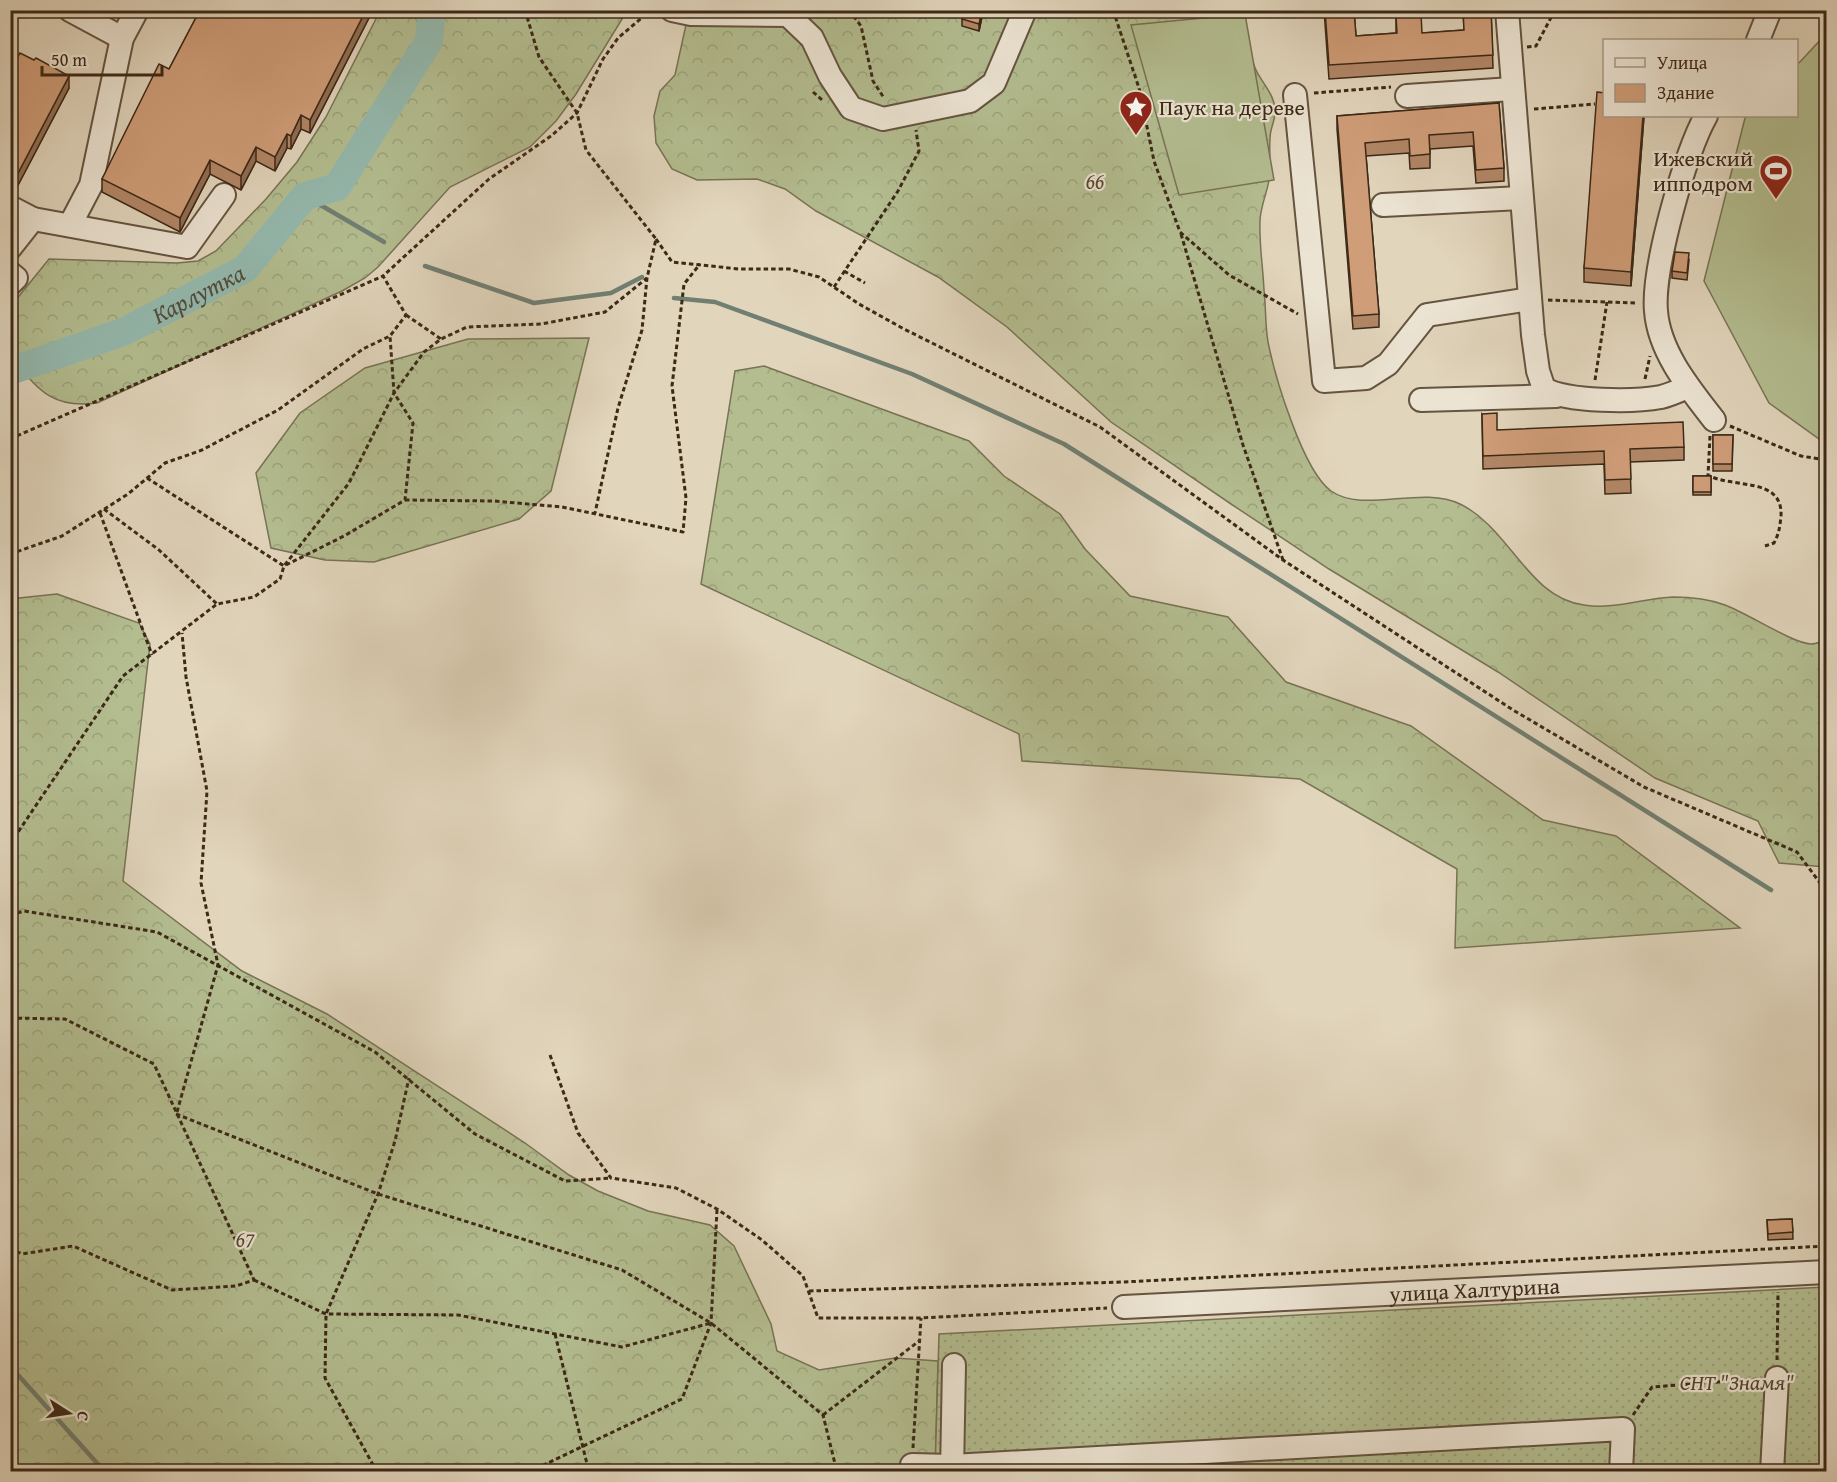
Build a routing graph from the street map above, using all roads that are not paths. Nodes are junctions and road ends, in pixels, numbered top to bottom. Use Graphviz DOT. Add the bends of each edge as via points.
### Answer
graph roads {
  1 [pos="70,10"];
  2 [pos="137,10"];
  3 [pos="672,10"];
  4 [pos="1024,10"];
  5 [pos="1507,10"];
  6 [pos="1770,10"];
  7 [pos="122,38"];
  8 [pos="1758,39"];
  9 [pos="1295,95"];
  10 [pos="1407,96"];
  11 [pos="1513,100"];
  12 [pos="1705,117"];
  13 [pos="224,195"];
  14 [pos="1521,198"];
  15 [pos="1383,205"];
  16 [pos="10,207"];
  17 [pos="33,219"];
  18 [pos="70,225"];
  19 [pos="10,248"];
  20 [pos="10,273"];
  21 [pos="10,284"];
  22 [pos="1530,299"];
  23 [pos="1688,387"];
  24 [pos="1556,396"];
  25 [pos="1421,400"];
  26 [pos="1714,420"];
  27 [pos="1827,1272"];
  28 [pos="1124,1307"];
  29 [pos="954,1365"];
  30 [pos="1777,1378"];
  31 [pos="912,1465"];
  32 [pos="952,1469"];
  33 [pos="1621,1472"];
  34 [pos="1772,1472"];
  1 -- 7 [label="street"];
  2 -- 7 [label="street"];
  3 -- 4 [label="street" via="692,14 788,15 812,38 851,108 882,119 970,101 994,83"];
  5 -- 11 [label="street"];
  6 -- 8 [label="street"];
  7 -- 18 [label="street" via="91,185"];
  9 -- 22 [label="street" via="1324,381 1366,378 1388,364 1426,315"];
  10 -- 11 [label="street"];
  11 -- 14 [label="street"];
  12 -- 23 [label="street" via="1684,168 1660,271 1657,304 1665,346"];
  13 -- 18 [label="street" via="188,247"];
  14 -- 15 [label="street"];
  14 -- 22 [label="street"];
  16 -- 17 [label="street"];
  17 -- 18 [label="street"];
  17 -- 19 [label="street"];
  20 -- 21 [label="street" via="16,278"];
  22 -- 24 [label="street" via="1538,371 1544,389"];
  23 -- 24 [label="street" via="1662,397"];
  23 -- 26 [label="street"];
  24 -- 25 [label="street"];
  27 -- 28 [label="street, улица Халтурина"];
  29 -- 32 [label="street"];
  30 -- 34 [label="street"];
  31 -- 32 [label="street"];
  32 -- 33 [label="street" via="1623,1429"];
}
